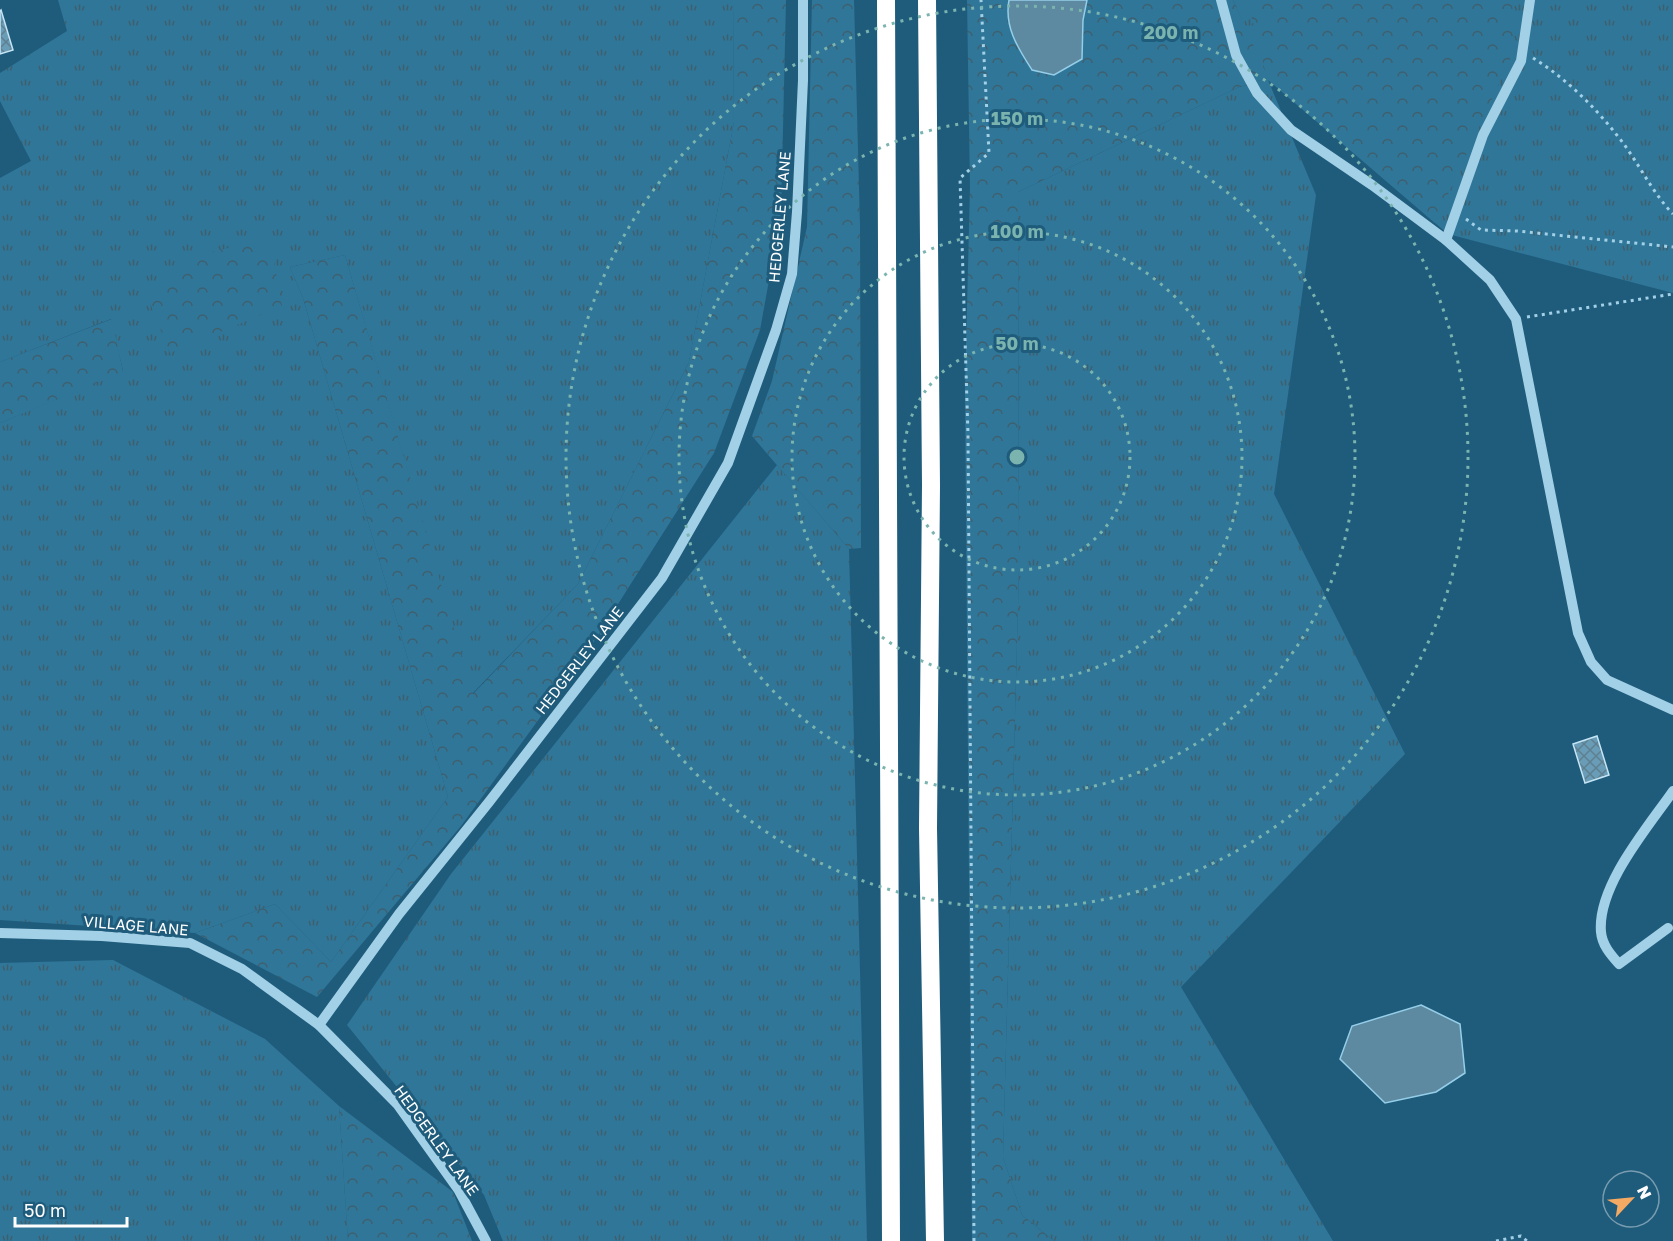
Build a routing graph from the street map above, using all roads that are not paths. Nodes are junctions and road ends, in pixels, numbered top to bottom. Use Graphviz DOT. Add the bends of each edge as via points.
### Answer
graph roads {
  1 [pos="802,0"];
  2 [pos="886,0"];
  3 [pos="927,0"];
  4 [pos="1221,0"];
  5 [pos="1530,0"];
  6 [pos="1446,240"];
  7 [pos="1673,710"];
  8 [pos="1673,790"];
  9 [pos="1668,928"];
  10 [pos="0,933"];
  11 [pos="318,1025"];
  12 [pos="486,1241"];
  13 [pos="891,1241"];
  14 [pos="935,1241"];
  1 -- 11 [label="street, HEDGERLEY LANE" via="803,80 792,274 728,463 662,578 399,914"];
  2 -- 13 [label="highway"];
  3 -- 14 [label="highway" via="931,485 928,828"];
  4 -- 6 [label="street" via="1236,55 1257,93 1291,130"];
  5 -- 6 [label="street" via="1521,61 1483,135"];
  6 -- 7 [label="street" via="1490,280 1516,319 1578,633 1591,662 1607,680"];
  8 -- 9 [label="street" via="1617,872 1604,905 1601,933 1607,950 1619,964"];
  10 -- 11 [label="street, VILLAGE LANE" via="190,943 242,969"];
  11 -- 12 [label="street, HEDGERLEY LANE" via="398,1106 458,1190"];
}
